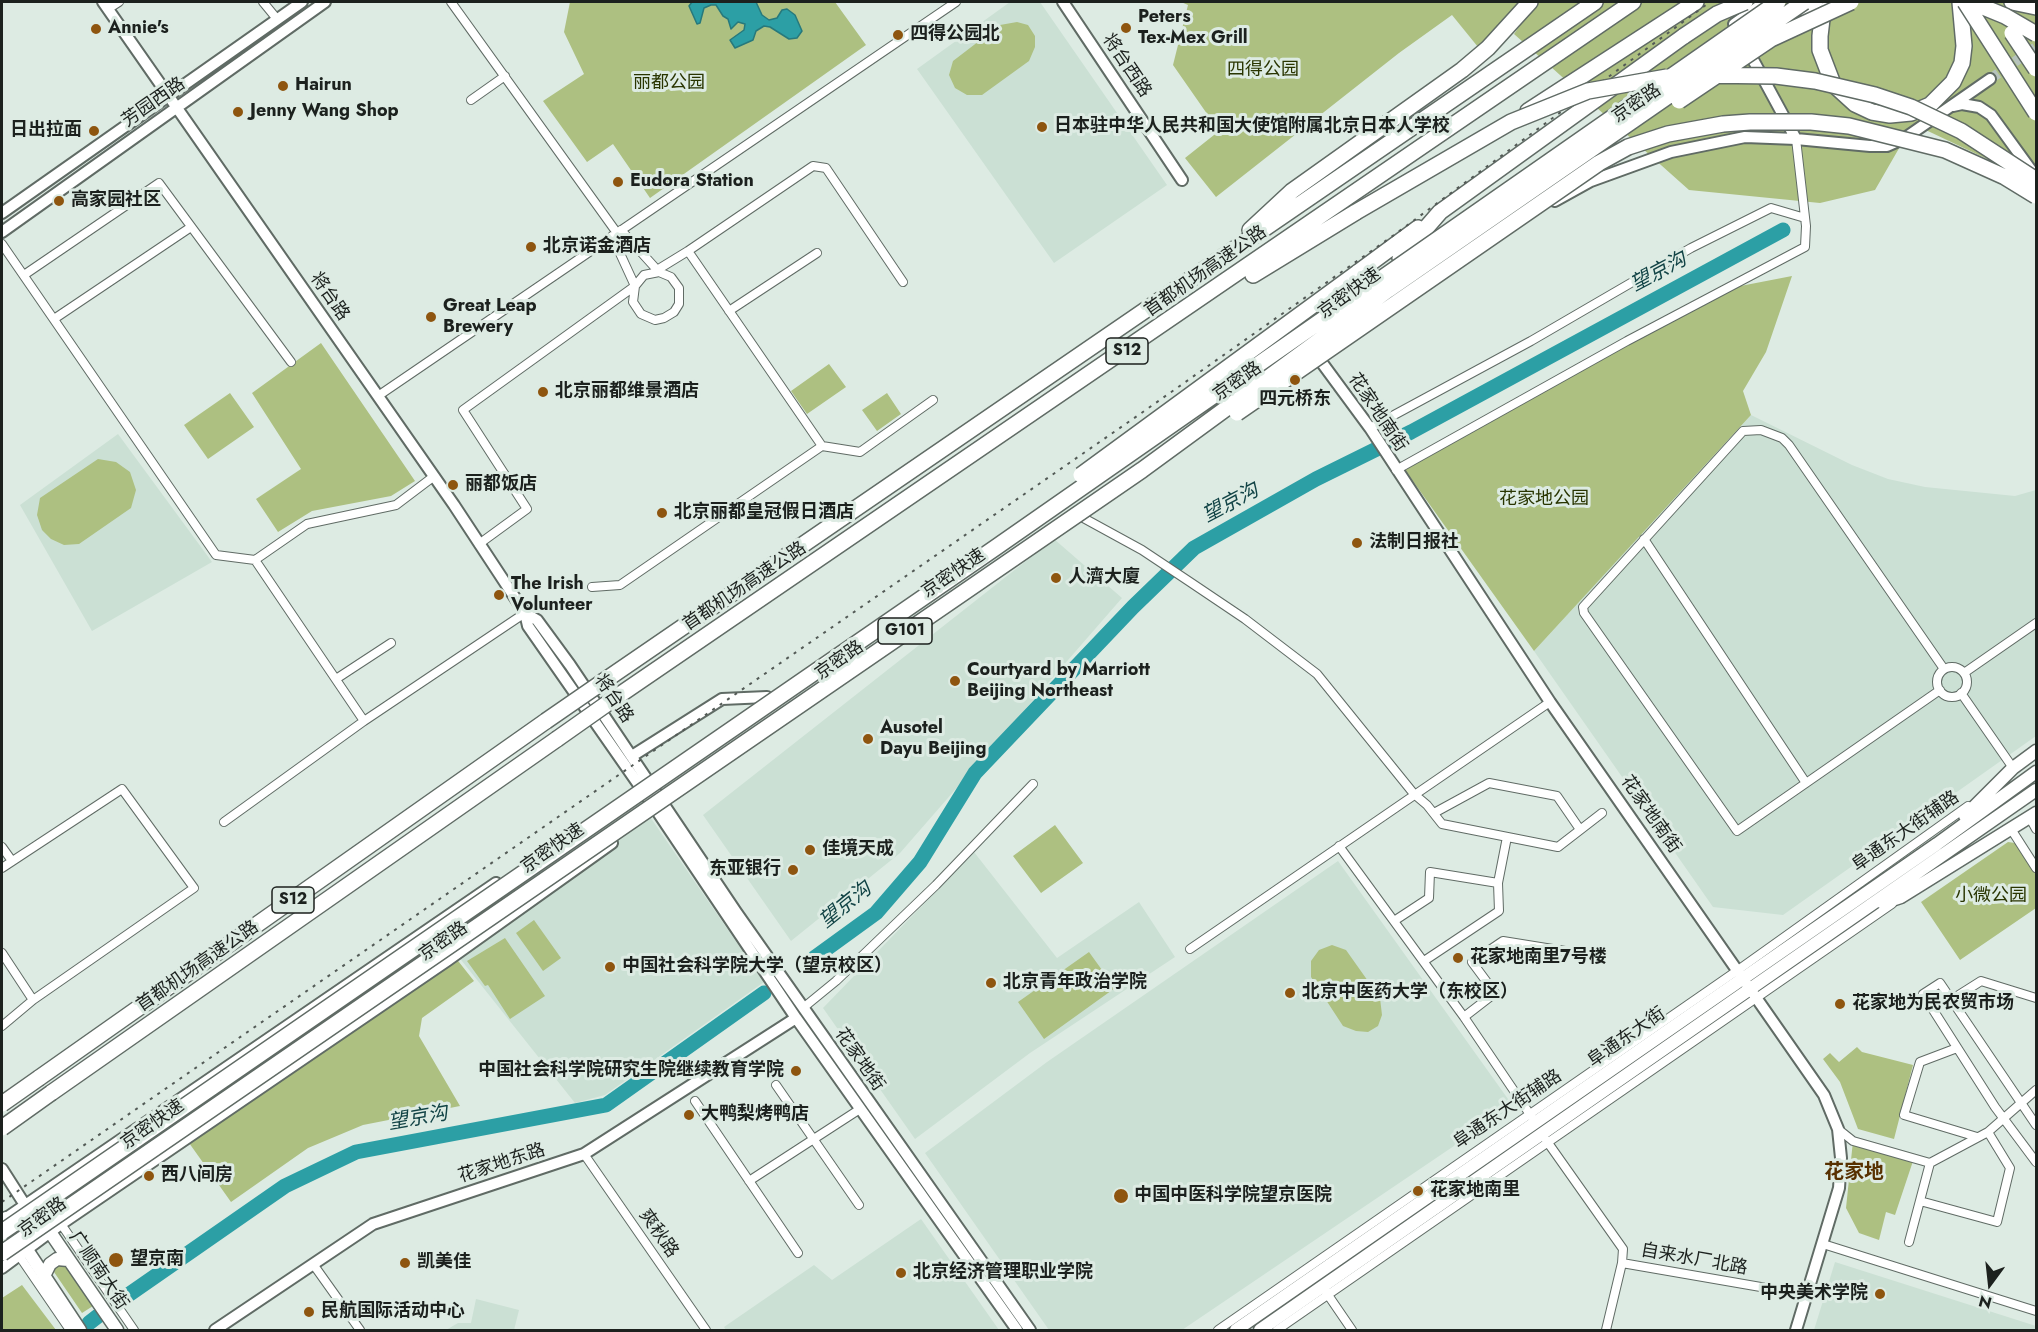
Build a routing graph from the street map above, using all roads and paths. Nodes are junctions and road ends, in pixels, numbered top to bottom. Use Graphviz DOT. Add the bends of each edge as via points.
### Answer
graph roads {
  1 [pos="119,2"];
  2 [pos="263,2"];
  3 [pos="302,2"];
  4 [pos="325,2"];
  5 [pos="451,2"];
  6 [pos="956,2"];
  7 [pos="1063,2"];
  8 [pos="1530,2"];
  9 [pos="1595,2"];
  10 [pos="1633,2"];
  11 [pos="1696,2"];
  12 [pos="1714,2"];
  13 [pos="1745,2"];
  14 [pos="1765,2"];
  15 [pos="1778,2"];
  16 [pos="1804,2"];
  17 [pos="1818,2"];
  18 [pos="1832,2"];
  19 [pos="1851,2"];
  20 [pos="1959,2"];
  21 [pos="1965,2"];
  22 [pos="1971,2"];
  23 [pos="1990,2"];
  24 [pos="2012,2"];
  25 [pos="105,5"];
  26 [pos="2037,7"];
  27 [pos="1726,9"];
  28 [pos="277,19"];
  29 [pos="2037,34"];
  30 [pos="1684,36"];
  31 [pos="1752,56"];
  32 [pos="2037,69"];
  33 [pos="505,76"];
  34 [pos="167,96"];
  35 [pos="471,100"];
  36 [pos="1950,107"];
  37 [pos="1979,107"];
  38 [pos="176,108"];
  39 [pos="2037,113"];
  40 [pos="1511,122"];
  41 [pos="1613,135"];
  42 [pos="1796,139"];
  43 [pos="2037,178"];
  44 [pos="1182,180"];
  45 [pos="2037,196"];
  46 [pos="1440,212"];
  47 [pos="2,213"];
  48 [pos="1805,218"];
  49 [pos="191,227"];
  50 [pos="2,232"];
  51 [pos="617,233"];
  52 [pos="2,244"];
  53 [pos="688,252"];
  54 [pos="817,253"];
  55 [pos="1400,258"];
  56 [pos="1206,269"];
  57 [pos="658,271"];
  58 [pos="24,275"];
  59 [pos="903,282"];
  60 [pos="635,286"];
  61 [pos="729,311"];
  62 [pos="54,319"];
  63 [pos="1349,323"];
  64 [pos="1312,349"];
  65 [pos="291,362"];
  66 [pos="1110,362"];
  67 [pos="378,396"];
  68 [pos="933,400"];
  69 [pos="1370,429"];
  70 [pos="822,446"];
  71 [pos="1396,469"];
  72 [pos="1142,470"];
  73 [pos="433,477"];
  74 [pos="1078,515"];
  75 [pos="1644,539"];
  76 [pos="479,544"];
  77 [pos="994,548"];
  78 [pos="255,560"];
  79 [pos="592,588"];
  80 [pos="525,612"];
  81 [pos="2037,622"];
  82 [pos="391,643"];
  83 [pos="1944,669"];
  84 [pos="1964,673"];
  85 [pos="336,679"];
  86 [pos="1940,690"];
  87 [pos="1961,693"];
  88 [pos="767,697"];
  89 [pos="1550,702"];
  90 [pos="364,721"];
  91 [pos="2037,751"];
  92 [pos="632,756"];
  93 [pos="2013,768"];
  94 [pos="2037,771"];
  95 [pos="643,782"];
  96 [pos="1806,783"];
  97 [pos="1033,784"];
  98 [pos="1991,790"];
  99 [pos="2037,790"];
  100 [pos="1414,794"];
  101 [pos="661,808"];
  102 [pos="1434,813"];
  103 [pos="1602,813"];
  104 [pos="2033,816"];
  105 [pos="224,822"];
  106 [pos="1579,828"];
  107 [pos="2011,829"];
  108 [pos="2037,830"];
  109 [pos="1507,837"];
  110 [pos="1937,844"];
  111 [pos="1339,846"];
  112 [pos="2,847"];
  113 [pos="12,861"];
  114 [pos="2,868"];
  115 [pos="2037,868"];
  116 [pos="1498,883"];
  117 [pos="1901,897"];
  118 [pos="1873,906"];
  119 [pos="1394,921"];
  120 [pos="1190,949"];
  121 [pos="1565,951"];
  122 [pos="2,953"];
  123 [pos="1424,962"];
  124 [pos="1748,983"];
  125 [pos="2037,998"];
  126 [pos="33,1000"];
  127 [pos="1951,1000"];
  128 [pos="803,1008"];
  129 [pos="1464,1017"];
  130 [pos="796,1018"];
  131 [pos="2,1026"];
  132 [pos="1957,1048"];
  133 [pos="777,1085"];
  134 [pos="2037,1090"];
  135 [pos="695,1101"];
  136 [pos="2021,1102"];
  137 [pos="2,1104"];
  138 [pos="860,1109"];
  139 [pos="2002,1117"];
  140 [pos="2037,1125"];
  141 [pos="2,1128"];
  142 [pos="1539,1128"];
  143 [pos="1839,1129"];
  144 [pos="1988,1131"];
  145 [pos="1977,1137"];
  146 [pos="813,1138"];
  147 [pos="584,1154"];
  148 [pos="1930,1162"];
  149 [pos="2037,1162"];
  150 [pos="2,1168"];
  151 [pos="749,1181"];
  152 [pos="1920,1201"];
  153 [pos="25,1204"];
  154 [pos="859,1205"];
  155 [pos="3,1220"];
  156 [pos="61,1224"];
  157 [pos="50,1232"];
  158 [pos="1909,1242"];
  159 [pos="1823,1244"];
  160 [pos="2,1253"];
  161 [pos="23,1253"];
  162 [pos="798,1253"];
  163 [pos="68,1260"];
  164 [pos="1622,1263"];
  165 [pos="313,1264"];
  166 [pos="2,1268"];
  167 [pos="44,1276"];
  168 [pos="1325,1291"];
  169 [pos="1807,1295"];
  170 [pos="2037,1311"];
  171 [pos="70,1330"];
  172 [pos="80,1330"];
  173 [pos="116,1330"];
  174 [pos="134,1330"];
  175 [pos="215,1330"];
  176 [pos="360,1330"];
  177 [pos="706,1330"];
  178 [pos="1017,1330"];
  179 [pos="1030,1330"];
  180 [pos="1218,1330"];
  181 [pos="1236,1330"];
  182 [pos="1260,1330"];
  183 [pos="1277,1330"];
  184 [pos="1352,1330"];
  185 [pos="1606,1330"];
  186 [pos="1796,1330"];
  1 -- 25 [label="street"];
  2 -- 28 [label="street"];
  3 -- 28 [label="main road, 芳园西路"];
  4 -- 38 [label="main road, 芳园西路"];
  5 -- 33 [label="street"];
  6 -- 51 [label="street"];
  7 -- 44 [label="main road, 将台西路"];
  8 -- 56 [label="highway" via="1462,70 1292,191"];
  9 -- 56 [label="highway, 首都机场高速公路 / S12"];
  10 -- 66 [label="highway, 首都机场高速公路 / S12"];
  11 -- 40 [label="highway, bridge"];
  12 -- 27 [label="main road"];
  13 -- 30 [label="highway, bridge" via="1717,14"];
  14 -- 55 [label="main road, 京密路 / G101"];
  15 -- 77 [label="highway, 京密快速 / G101, bridge"];
  16 -- 41 [label="highway, 京密快速 / G101, bridge"];
  17 -- 63 [label="main road, 京密路 / G101"];
  18 -- 20 [label="highway, bridge" via="1822,20 1820,36 1826,69 1855,105 1890,115 1911,113 1930,105 1953,82 1962,63 1964,30"];
  19 -- 41 [label="highway, bridge" via="1772,39 1668,108"];
  21 -- 39 [label="highway, bridge"];
  22 -- 29 [label="highway, bridge" via="2006,15"];
  23 -- 32 [label="highway, bridge"];
  24 -- 26 [label="highway"];
  25 -- 34 [label="main road, 将台路"];
  27 -- 30 [label="highway, bridge"];
  28 -- 34 [label="main road, 芳园西路"];
  30 -- 46 [label="highway"];
  31 -- 42 [label="main road"];
  33 -- 35 [label="street"];
  33 -- 51 [label="street"];
  34 -- 38 [label="main road, 将台路"];
  34 -- 47 [label="main road, 芳园西路"];
  36 -- 37 [label="main road"];
  36 -- 37 [label="main road" via="1992,82 1979,93"];
  36 -- 42 [label="main road" via="1887,146"];
  37 -- 43 [label="main road" via="1991,115"];
  38 -- 50 [label="main road, 芳园西路"];
  38 -- 67 [label="main road, 将台路"];
  40 -- 43 [label="highway, bridge" via="1588,91 1614,86 1694,75 1776,76 1852,89 1911,107 1977,140"];
  40 -- 66 [label="highway, bridge"];
  41 -- 72 [label="highway, 京密快速 / G101, bridge" via="1388,290"];
  42 -- 48 [label="street"];
  42 -- 63 [label="main road" via="1745,137 1707,144 1671,152 1602,177 1557,199 1458,264"];
  45 -- 72 [label="highway, bridge" via="1945,150 1849,126 1811,122 1714,125 1628,147 1599,163 1236,413"];
  46 -- 55 [label="highway"];
  46 -- 77 [label="highway, bridge" via="1014,524"];
  48 -- 69 [label="street" via="1771,208 1691,248"];
  48 -- 71 [label="street" via="1805,247"];
  49 -- 58 [label="street" via="159,183"];
  49 -- 62 [label="street"];
  49 -- 65 [label="street"];
  51 -- 57 [label="street"];
  51 -- 60 [label="street"];
  51 -- 67 [label="street"];
  52 -- 58 [label="street"];
  53 -- 57 [label="street"];
  53 -- 59 [label="street" via="813,166 826,168"];
  53 -- 61 [label="street"];
  54 -- 61 [label="street"];
  55 -- 88 [label="main road, 京密路 / G101" via="1063,498"];
  56 -- 137 [label="highway, 首都机场高速公路 / S12, bridge" via="546,721"];
  57 -- 60 [label="street" via="644,275"];
  57 -- 60 [label="street" via="672,277 679,288 674,312 655,320 641,314 633,302"];
  58 -- 62 [label="street"];
  60 -- 76 [label="street" via="463,410 527,509"];
  61 -- 70 [label="street"];
  62 -- 78 [label="street" via="216,555"];
  63 -- 64 [label="main road, 京密路 / G101"];
  64 -- 69 [label="main road, 花家地南街"];
  64 -- 74 [label="main road, 京密路 / G101"];
  66 -- 141 [label="highway, 首都机场高速公路 / S12, bridge" via="618,696"];
  67 -- 73 [label="main road, 将台路"];
  68 -- 70 [label="street" via="860,452"];
  69 -- 71 [label="main road, 花家地南街"];
  70 -- 79 [label="street" via="620,585"];
  71 -- 89 [label="main road, 花家地南街"];
  72 -- 160 [label="highway, 京密快速 / G101, bridge"];
  73 -- 76 [label="main road, 将台路"];
  73 -- 78 [label="street" via="396,505 307,524"];
  74 -- 100 [label="street" via="1245,618 1317,674"];
  74 -- 101 [label="main road, 京密路 / G101"];
  75 -- 83 [label="street" via="1743,431 1761,430 1782,438"];
  75 -- 96 [label="street"];
  75 -- 96 [label="street" via="1587,602 1584,613 1737,831"];
  76 -- 80 [label="main road, 将台路"];
  77 -- 155 [label="highway, 京密快速 / G101, bridge"];
  78 -- 85 [label="street"];
  80 -- 90 [label="street"];
  80 -- 92 [label="main road, 将台路" via="537,620"];
  80 -- 95 [label="main road, 将台路" via="528,626"];
  81 -- 84 [label="street"];
  82 -- 85 [label="street"];
  83 -- 84 [label="street" via="1957,668"];
  83 -- 86 [label="street" via="1938,676"];
  84 -- 87 [label="street" via="1966,686"];
  85 -- 90 [label="street"];
  86 -- 87 [label="street" via="1947,696"];
  86 -- 96 [label="street"];
  87 -- 93 [label="street"];
  88 -- 92 [label="main road" via="722,699"];
  88 -- 95 [label="main road, 京密路 / G101"];
  89 -- 100 [label="street"];
  89 -- 124 [label="main road, 花家地南街"];
  90 -- 105 [label="street"];
  91 -- 93 [label="main road"];
  92 -- 95 [label="main road, 将台路"];
  93 -- 98 [label="main road"];
  94 -- 110 [label="main road, 阜通东大街"];
  95 -- 101 [label="main road"];
  95 -- 153 [label="main road, 京密路 / G101"];
  97 -- 128 [label="street" via="936,885"];
  98 -- 110 [label="main road"];
  98 -- 124 [label="street, 阜通东大街辅路"];
  99 -- 118 [label="main road, 阜通东大街"];
  100 -- 102 [label="street"];
  100 -- 111 [label="street"];
  101 -- 128 [label="main road, 花家地街"];
  101 -- 130 [label="main road, 花家地街"];
  101 -- 156 [label="main road, 京密路 / G101" via="448,960"];
  102 -- 106 [label="street" via="1489,783 1557,796"];
  102 -- 109 [label="street" via="1442,824"];
  103 -- 106 [label="street"];
  104 -- 107 [label="main road"];
  104 -- 108 [label="street"];
  106 -- 109 [label="street" via="1558,847"];
  107 -- 115 [label="street"];
  107 -- 117 [label="main road"];
  109 -- 116 [label="street"];
  110 -- 124 [label="main road, 阜通东大街"];
  111 -- 119 [label="street, 自来水厂北路"];
  111 -- 120 [label="street"];
  112 -- 113 [label="street"];
  113 -- 114 [label="street"];
  113 -- 126 [label="street" via="122,789 194,888"];
  116 -- 119 [label="street" via="1430,872 1429,898"];
  116 -- 123 [label="street" via="1499,911"];
  117 -- 118 [label="main road"];
  117 -- 124 [label="street, 阜通东大街辅路"];
  118 -- 124 [label="main road, 阜通东大街"];
  119 -- 123 [label="street, 自来水厂北路"];
  121 -- 129 [label="street" via="1503,941 1487,951 1472,962 1495,993"];
  122 -- 126 [label="street"];
  123 -- 129 [label="street, 自来水厂北路"];
  124 -- 142 [label="main road, 阜通东大街"];
  124 -- 142 [label="street, 阜通东大街辅路"];
  124 -- 143 [label="main road, 花家地南街" via="1824,1095"];
  125 -- 127 [label="street" via="1981,981"];
  126 -- 131 [label="street"];
  127 -- 132 [label="street" via="1940,982 1923,994"];
  127 -- 136 [label="street"];
  128 -- 179 [label="main road, 花家地街"];
  129 -- 142 [label="street, 自来水厂北路"];
  130 -- 138 [label="main road, 花家地街"];
  130 -- 147 [label="main road, 花家地东路"];
  132 -- 139 [label="street"];
  132 -- 145 [label="street" via="1920,1062 1904,1114"];
  133 -- 146 [label="street"];
  134 -- 136 [label="street"];
  135 -- 151 [label="street"];
  136 -- 139 [label="street"];
  136 -- 140 [label="street"];
  138 -- 146 [label="street"];
  138 -- 178 [label="main road, 花家地街"];
  139 -- 144 [label="street"];
  139 -- 149 [label="street"];
  142 -- 164 [label="street, 自来水厂北路" via="1623,1249"];
  142 -- 168 [label="main road, 阜通东大街"];
  142 -- 180 [label="street, 阜通东大街辅路"];
  142 -- 181 [label="main road, 阜通东大街"];
  143 -- 148 [label="street" via="1853,1141"];
  143 -- 159 [label="main road, 花家地南街" via="1839,1188"];
  144 -- 145 [label="street"];
  144 -- 152 [label="street" via="2010,1168 1997,1222"];
  145 -- 148 [label="street"];
  146 -- 151 [label="street"];
  146 -- 154 [label="street"];
  147 -- 165 [label="main road, 花家地东路" via="373,1224"];
  147 -- 177 [label="street, 爽秋路"];
  148 -- 152 [label="street"];
  150 -- 153 [label="main road"];
  151 -- 162 [label="street"];
  152 -- 158 [label="street"];
  153 -- 155 [label="main road, 京密路 / G101"];
  153 -- 156 [label="street"];
  153 -- 157 [label="main road, 广顺南大街"];
  155 -- 161 [label="main road"];
  156 -- 157 [label="main road, 京密路 / G101"];
  156 -- 174 [label="street"];
  157 -- 161 [label="main road, 京密路 / G101"];
  157 -- 163 [label="main road, 广顺南大街"];
  159 -- 169 [label="main road, 花家地南街"];
  159 -- 170 [label="street"];
  161 -- 166 [label="main road, 京密路"];
  161 -- 167 [label="main road"];
  161 -- 171 [label="street"];
  163 -- 167 [label="main road" via="57,1259"];
  163 -- 173 [label="main road, 广顺南大街"];
  164 -- 169 [label="street, 自来水厂北路"];
  164 -- 185 [label="street"];
  165 -- 175 [label="main road, 花家地东路"];
  165 -- 176 [label="street"];
  167 -- 172 [label="main road"];
  168 -- 182 [label="main road, 阜通东大街"];
  168 -- 183 [label="street"];
  168 -- 184 [label="street"];
  169 -- 186 [label="main road, 花家地南街"];
}
